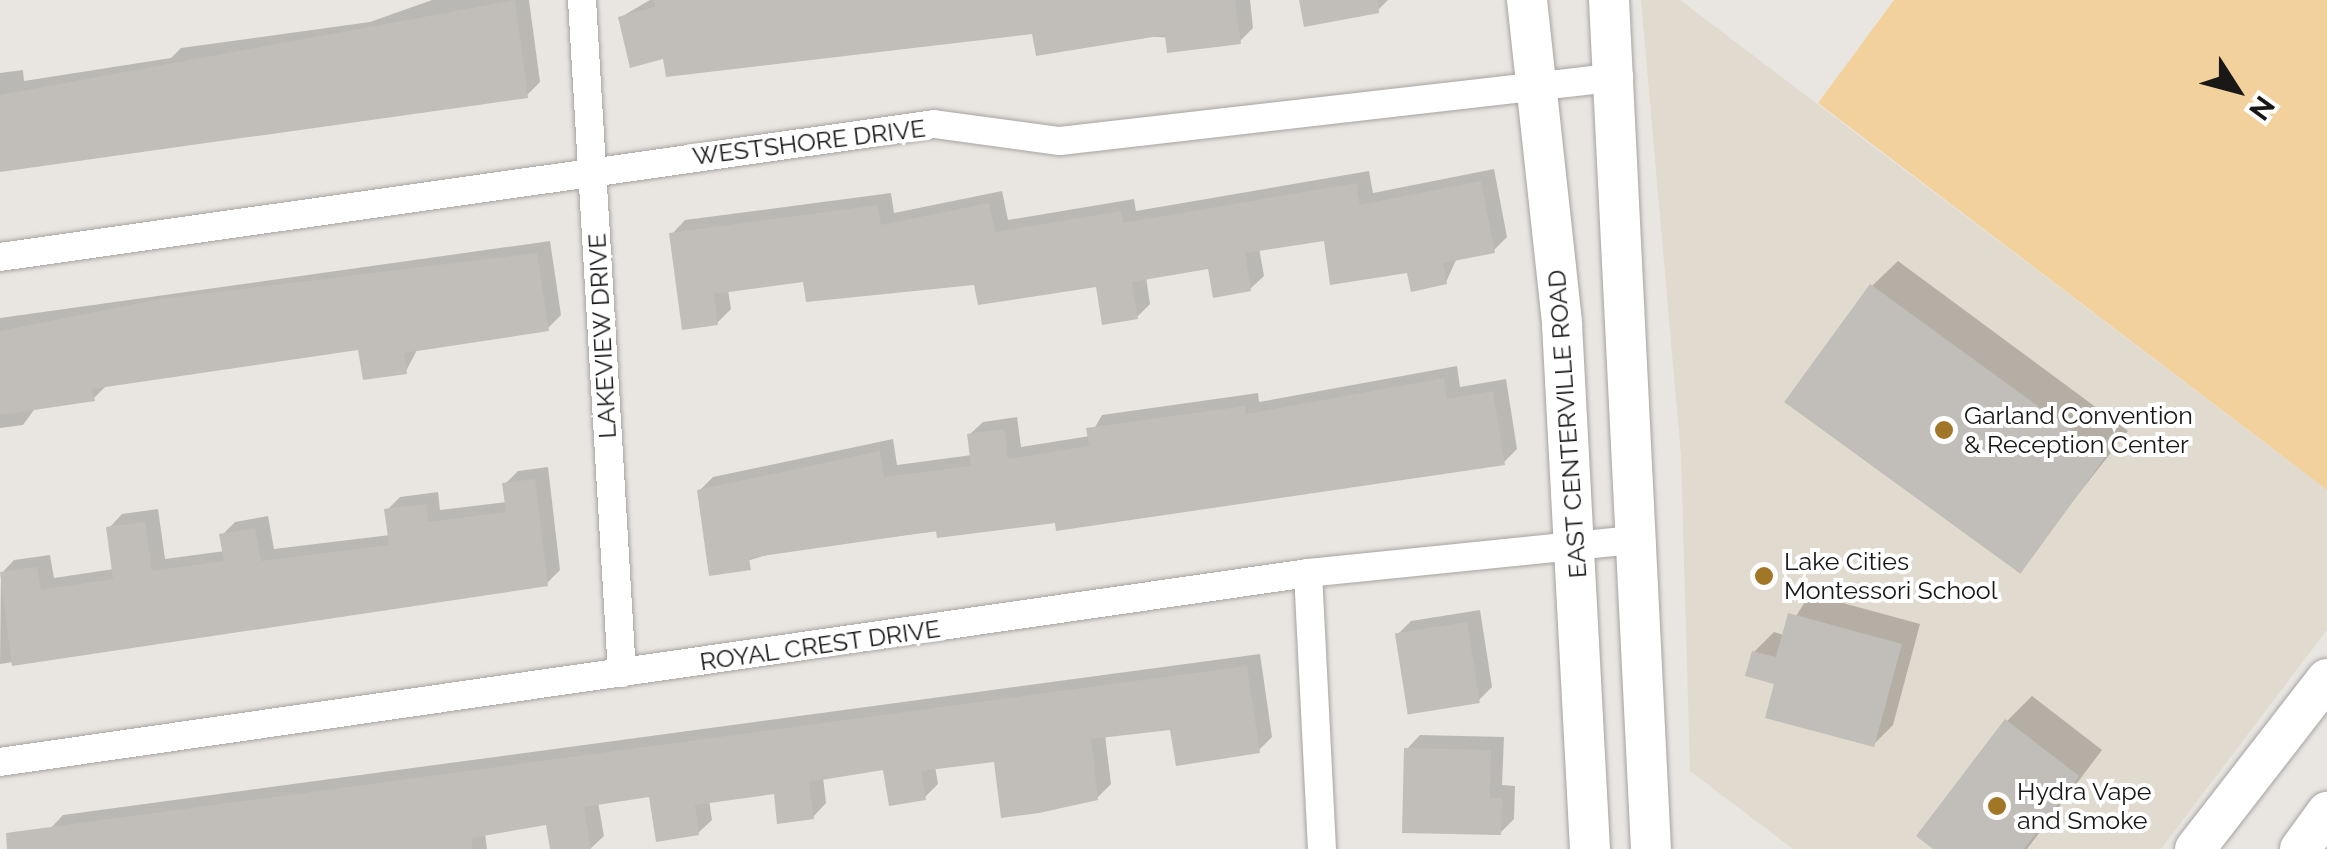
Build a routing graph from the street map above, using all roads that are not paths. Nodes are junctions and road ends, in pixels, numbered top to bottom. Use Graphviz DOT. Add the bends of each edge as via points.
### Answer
graph roads {
  1 [pos="582,0"];
  2 [pos="1527,0"];
  3 [pos="1609,0"];
  4 [pos="1619,77"];
  5 [pos="1540,86"];
  6 [pos="592,170"];
  7 [pos="0,257"];
  8 [pos="1641,539"];
  9 [pos="1577,548"];
  10 [pos="1308,573"];
  11 [pos="622,673"];
  12 [pos="2327,680"];
  13 [pos="0,762"];
  14 [pos="2327,812"];
  15 [pos="1322,849"];
  16 [pos="1590,849"];
  17 [pos="1651,849"];
  18 [pos="2195,849"];
  19 [pos="2300,849"];
  1 -- 6 [label="street, LAKEVIEW DRIVE"];
  2 -- 5 [label="main road, EAST CENTERVILLE ROAD"];
  3 -- 4 [label="main road"];
  4 -- 5 [label="street, WESTSHORE DRIVE"];
  4 -- 8 [label="main road"];
  5 -- 6 [label="street, WESTSHORE DRIVE" via="1060,142 934,124"];
  5 -- 9 [label="main road, EAST CENTERVILLE ROAD"];
  6 -- 7 [label="street, WESTSHORE DRIVE"];
  6 -- 11 [label="street, LAKEVIEW DRIVE"];
  8 -- 9 [label="street, ROYAL CREST DRIVE"];
  8 -- 17 [label="main road"];
  9 -- 10 [label="street, ROYAL CREST DRIVE"];
  9 -- 16 [label="main road, EAST CENTERVILLE ROAD"];
  10 -- 11 [label="street, ROYAL CREST DRIVE"];
  10 -- 15 [label="street"];
  11 -- 13 [label="street, ROYAL CREST DRIVE"];
  12 -- 18 [label="main road"];
  14 -- 19 [label="main road"];
}
